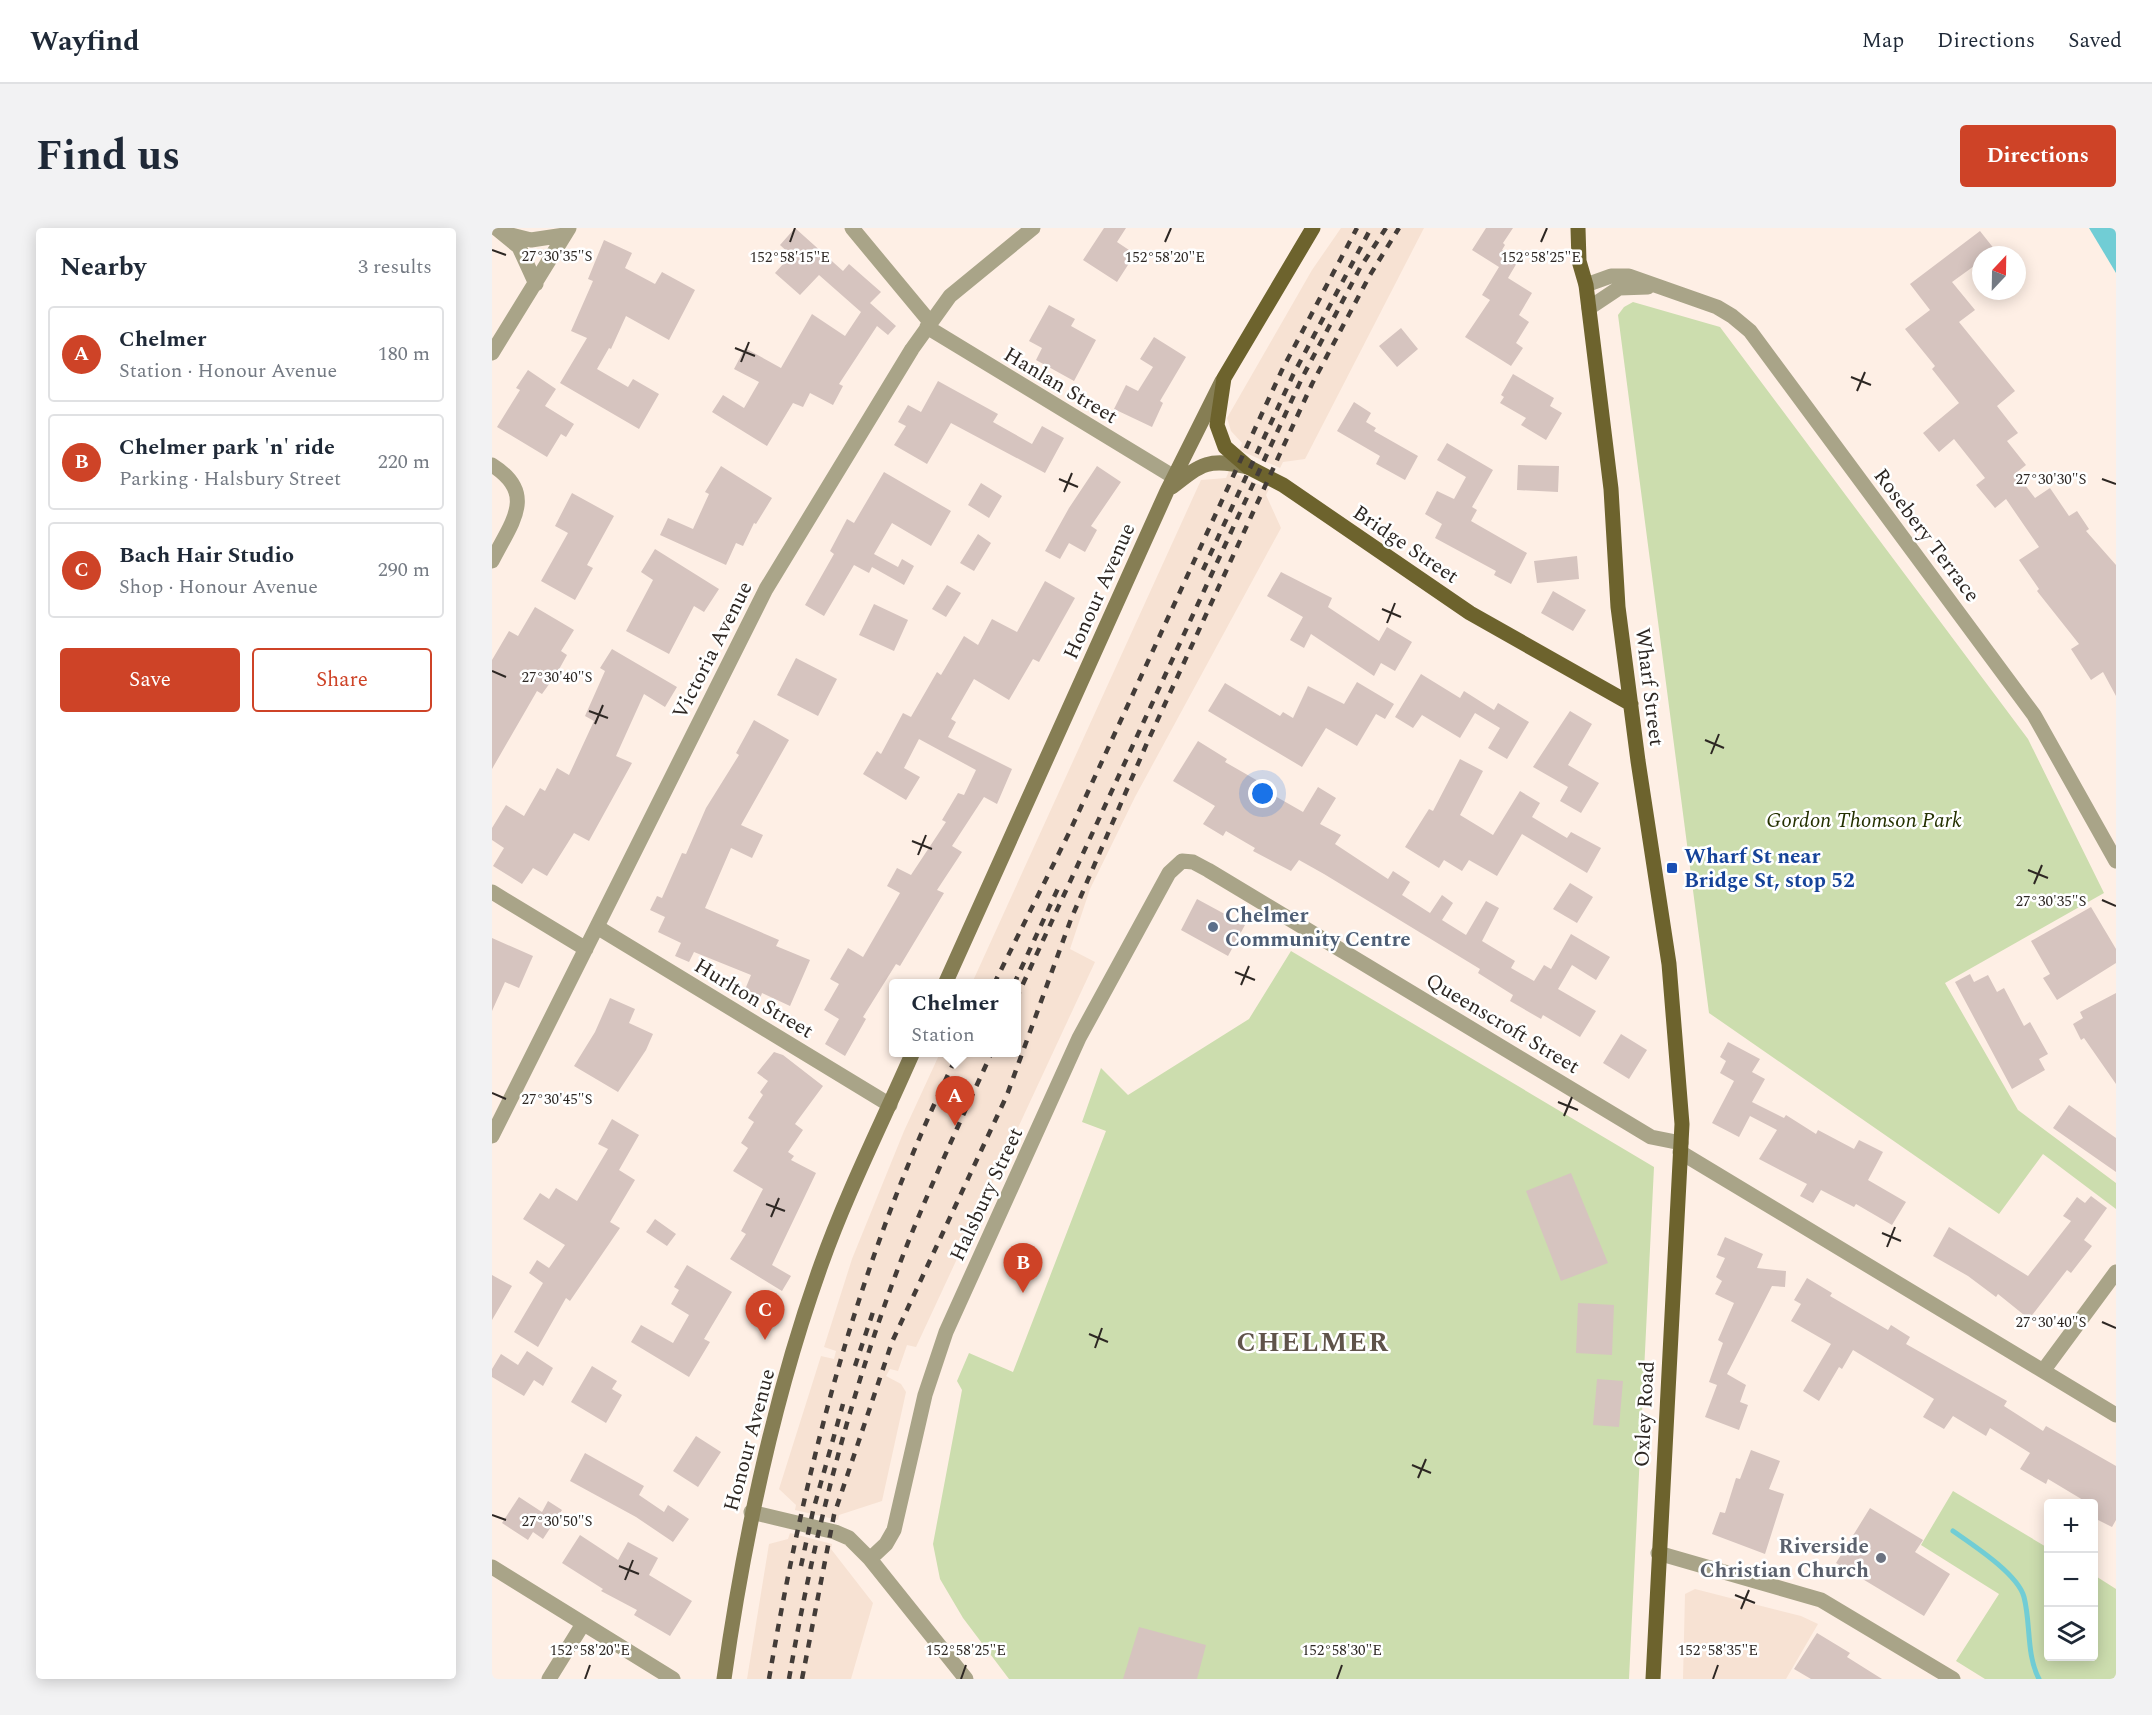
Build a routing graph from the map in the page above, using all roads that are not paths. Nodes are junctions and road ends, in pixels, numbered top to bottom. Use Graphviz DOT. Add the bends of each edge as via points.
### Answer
graph roads {
  1 [pos="852,228"];
  2 [pos="1033,228"];
  3 [pos="1313,228"];
  4 [pos="1578,228"];
  5 [pos="498,230"];
  6 [pos="567,232"];
  7 [pos="536,284"];
  8 [pos="1586,285"];
  9 [pos="1654,286"];
  10 [pos="1589,308"];
  11 [pos="928,324"];
  12 [pos="492,353"];
  13 [pos="1224,378"];
  14 [pos="492,465"];
  15 [pos="1248,467"];
  16 [pos="1170,484"];
  17 [pos="492,561"];
  18 [pos="1631,704"];
  19 [pos="1182,861"];
  20 [pos="2116,861"];
  21 [pos="492,892"];
  22 [pos="597,927"];
  23 [pos="586,949"];
  24 [pos="947,979"];
  25 [pos="912,1057"];
  26 [pos="890,1105"];
  27 [pos="492,1136"];
  28 [pos="1680,1147"];
  29 [pos="2116,1272"];
  30 [pos="2043,1371"];
  31 [pos="2116,1415"];
  32 [pos="752,1512"];
  33 [pos="1658,1553"];
  34 [pos="870,1559"];
  35 [pos="492,1567"];
  36 [pos="583,1623"];
  37 [pos="549,1679"];
  38 [pos="673,1679"];
  39 [pos="724,1679"];
  40 [pos="966,1679"];
  41 [pos="1653,1679"];
  42 [pos="1953,1679"];
  1 -- 11 [label="street, Hanlan Street"];
  2 -- 11 [label="street, Victoria Avenue" via="950,296"];
  3 -- 13 [label="main road, Honour Avenue"];
  4 -- 8 [label="main road, Wharf Street" via="1579,261"];
  5 -- 6 [label="street" via="531,240"];
  5 -- 7 [label="street" via="521,250"];
  6 -- 7 [label="street"];
  7 -- 12 [label="street"];
  8 -- 9 [label="street, Rosebery Terrace" via="1619,274"];
  8 -- 10 [label="main road, Wharf Street"];
  9 -- 10 [label="street, Rosebery Terrace" via="1622,287"];
  9 -- 20 [label="street, Rosebery Terrace" via="1721,309 1750,331 2034,715"];
  10 -- 18 [label="main road, Wharf Street"];
  11 -- 16 [label="street, Hanlan Street"];
  11 -- 22 [label="street, Victoria Avenue" via="766,589"];
  13 -- 15 [label="main road, Bridge Street" via="1218,432 1225,447"];
  13 -- 16 [label="main road, Honour Avenue"];
  14 -- 17 [label="street" via="510,478 518,496 515,515"];
  15 -- 16 [label="main road" via="1206,463"];
  15 -- 18 [label="main road, Bridge Street" via="1282,485 1498,630"];
  16 -- 24 [label="main road, Honour Avenue"];
  18 -- 28 [label="main road, Wharf Street" via="1669,964 1680,1089"];
  19 -- 28 [label="street, Queenscroft Street" via="1208,870 1651,1137"];
  19 -- 34 [label="street, Halsbury Street" via="1165,879 1079,1038 953,1315 925,1395 894,1530"];
  21 -- 23 [label="street"];
  22 -- 23 [label="street, Victoria Avenue"];
  22 -- 26 [label="street, Hurlton Street"];
  23 -- 27 [label="street, Victoria Avenue"];
  25 -- 26 [label="main road, Honour Avenue"];
  26 -- 32 [label="main road, Honour Avenue" via="821,1266 762,1463"];
  28 -- 30 [label="street, Queenscroft Street"];
  28 -- 33 [label="main road, Oxley Road"];
  29 -- 30 [label="street"];
  30 -- 31 [label="street, Queenscroft Street"];
  32 -- 34 [label="street" via="842,1534"];
  32 -- 39 [label="main road, Honour Avenue"];
  33 -- 41 [label="main road, Oxley Road"];
  33 -- 42 [label="street" via="1821,1600"];
  34 -- 40 [label="street"];
  35 -- 36 [label="street"];
  36 -- 37 [label="street"];
  36 -- 38 [label="street"];
}
